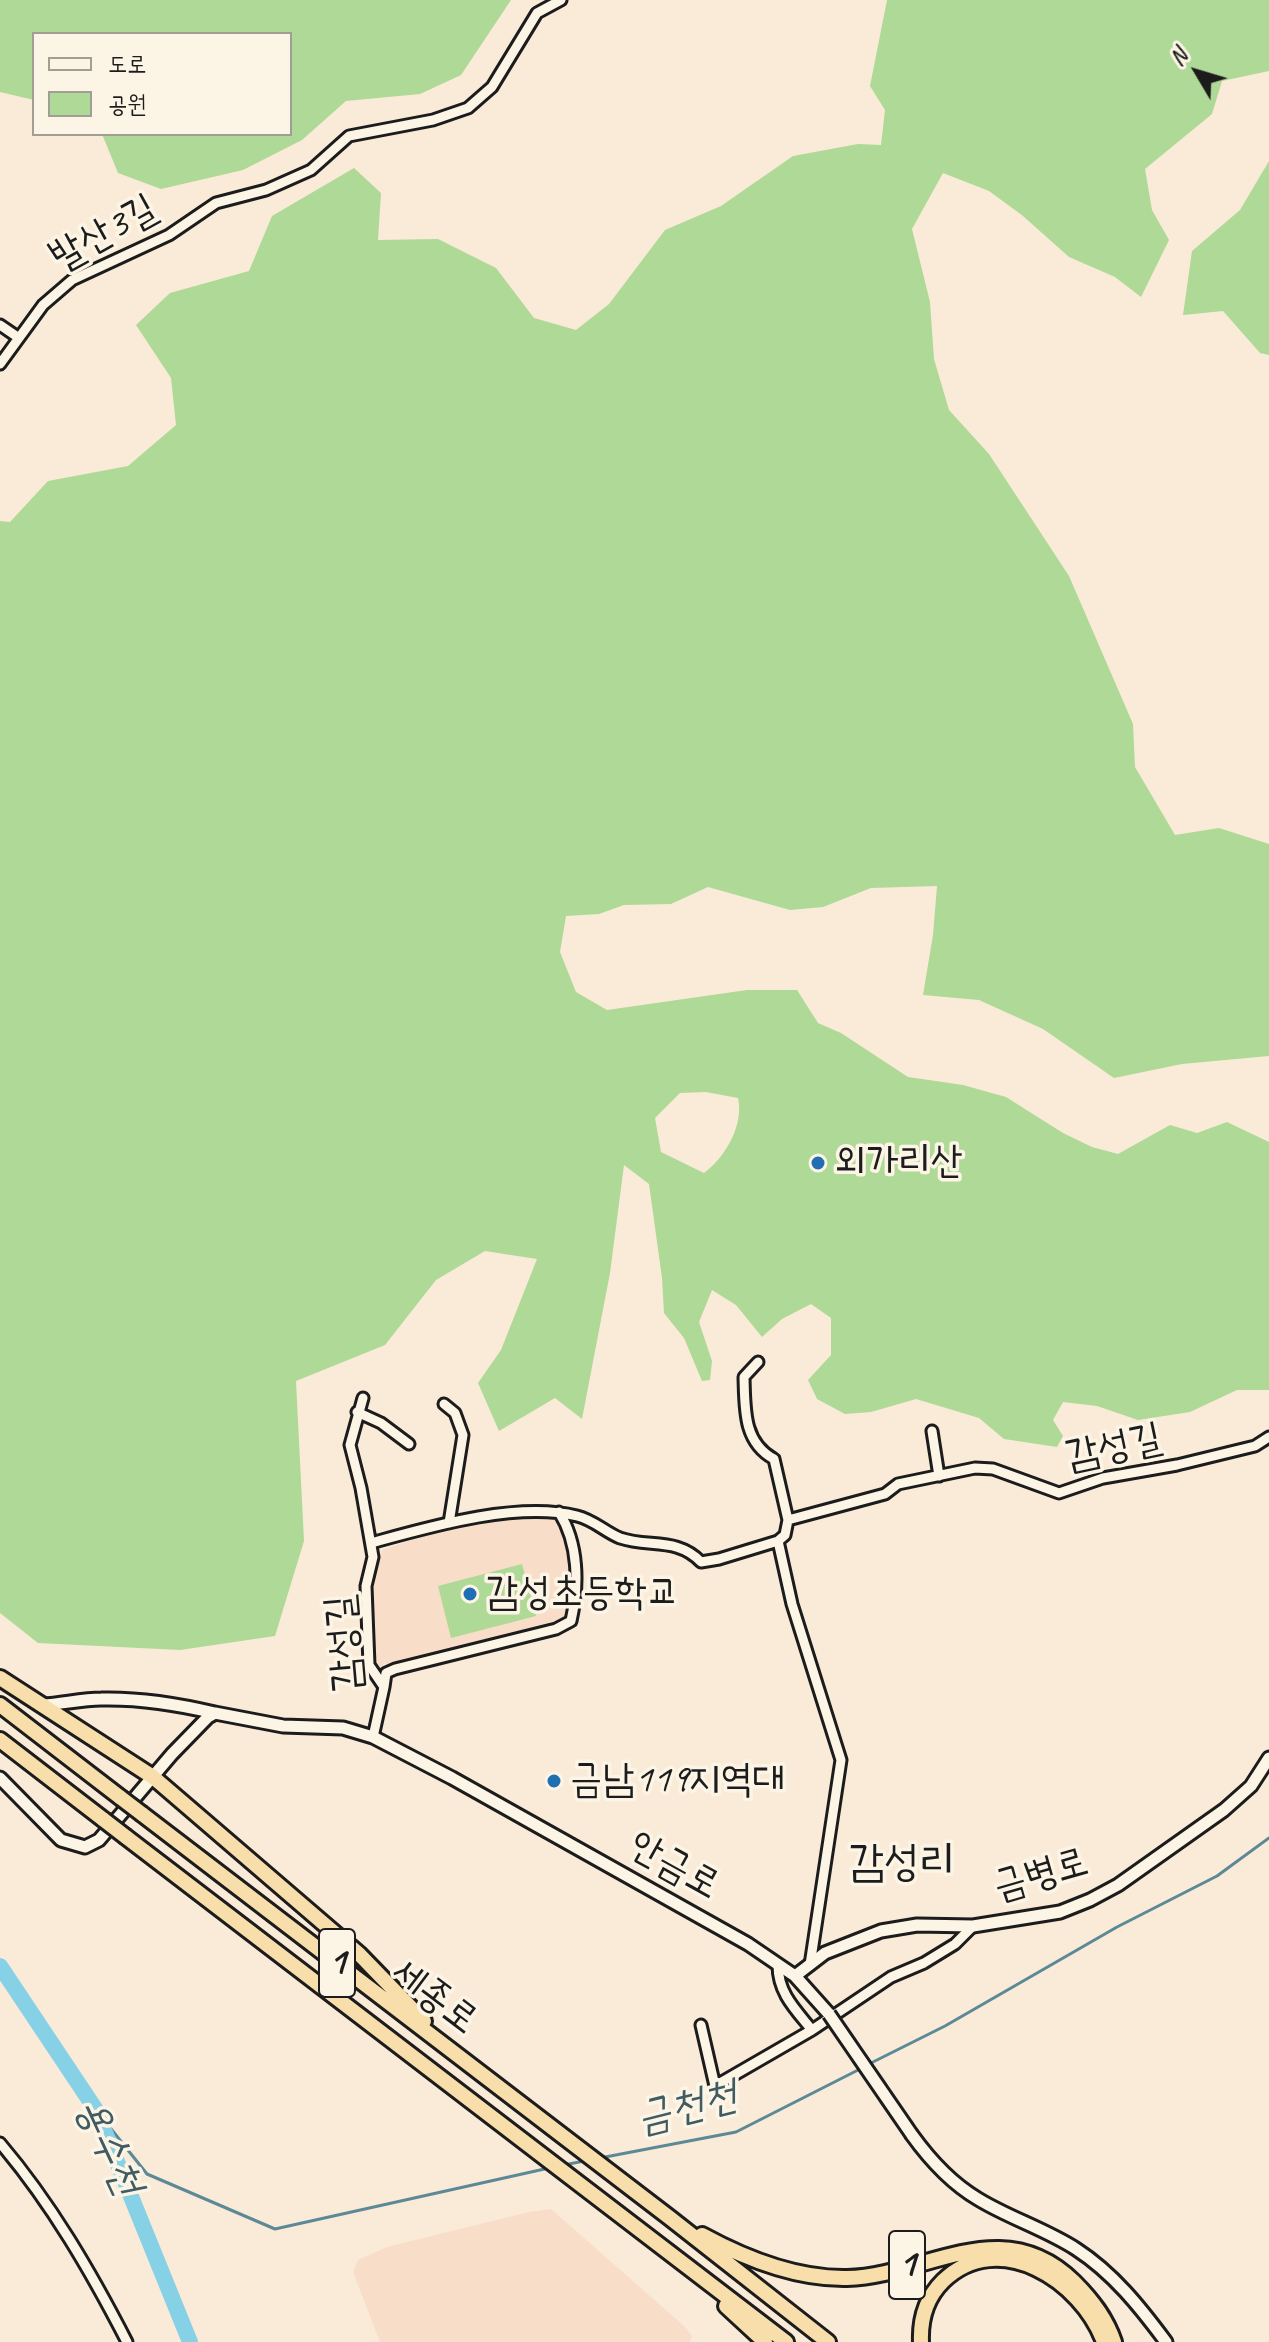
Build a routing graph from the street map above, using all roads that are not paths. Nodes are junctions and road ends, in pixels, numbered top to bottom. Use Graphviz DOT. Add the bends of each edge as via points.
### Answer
graph roads {
  1 [pos="561,0"];
  2 [pos="0,325"];
  3 [pos="19,338"];
  4 [pos="0,364"];
  5 [pos="758,1362"];
  6 [pos="363,1398"];
  7 [pos="444,1404"];
  8 [pos="357,1412"];
  9 [pos="932,1431"];
  10 [pos="1269,1437"];
  11 [pos="409,1444"];
  12 [pos="939,1476"];
  13 [pos="559,1512"];
  14 [pos="788,1520"];
  15 [pos="449,1523"];
  16 [pos="778,1541"];
  17 [pos="371,1543"];
  18 [pos="0,1678"];
  19 [pos="384,1687"];
  20 [pos="0,1705"];
  21 [pos="43,1705"];
  22 [pos="215,1713"];
  23 [pos="373,1737"];
  24 [pos="0,1740"];
  25 [pos="1269,1758"];
  26 [pos="153,1777"];
  27 [pos="0,1778"];
  28 [pos="973,1926"];
  29 [pos="778,1965"];
  30 [pos="810,1965"];
  31 [pos="795,1976"];
  32 [pos="701,2025"];
  33 [pos="812,2030"];
  34 [pos="458,2056"];
  35 [pos="0,2143"];
  36 [pos="670,2218"];
  37 [pos="670,2254"];
  38 [pos="127,2342"];
  39 [pos="765,2342"];
  40 [pos="786,2342"];
  41 [pos="828,2342"];
  42 [pos="921,2342"];
  43 [pos="1104,2342"];
  44 [pos="1114,2342"];
  45 [pos="1166,2342"];
  1 -- 3 [label="street, 발산3길" via="537,13 492,87 468,108 349,136 311,170 266,190 216,203 169,235 72,280 43,305"];
  2 -- 3 [label="street"];
  3 -- 4 [label="street, 발산3길"];
  5 -- 14 [label="street" via="744,1377 745,1413 755,1447 774,1459"];
  6 -- 8 [label="street, 감성길"];
  7 -- 15 [label="street" via="455,1413 463,1435"];
  8 -- 11 [label="street"];
  8 -- 17 [label="street, 감성길" via="350,1445"];
  9 -- 12 [label="street"];
  10 -- 12 [label="street, 감성길" via="1255,1446 1103,1478 1059,1493 993,1469"];
  12 -- 14 [label="street, 감성길"];
  13 -- 15 [label="street, 감성길" via="527,1511"];
  13 -- 16 [label="street, 감성길" via="591,1520 620,1538 689,1549 701,1562"];
  13 -- 19 [label="street" via="571,1537 576,1572 571,1621 395,1669 386,1673"];
  14 -- 16 [label="street"];
  15 -- 17 [label="street, 감성길"];
  16 -- 30 [label="street" via="841,1760"];
  17 -- 19 [label="street, 감성길" via="366,1586 369,1665"];
  18 -- 21 [label="highway"];
  19 -- 23 [label="street, 감성길"];
  20 -- 34 [label="highway, 세종로 / 1, bridge"];
  21 -- 22 [label="street, 안금로" via="128,1699"];
  21 -- 26 [label="highway"];
  22 -- 23 [label="street, 안금로" via="283,1726 343,1728"];
  22 -- 26 [label="street"];
  23 -- 29 [label="street, 안금로"];
  24 -- 37 [label="highway, 세종로 / 1, bridge"];
  25 -- 28 [label="street, 금병로" via="1251,1786 1224,1810 1118,1885 1060,1912"];
  26 -- 27 [label="street" via="99,1840 85,1847 61,1840"];
  26 -- 34 [label="highway" via="359,1954"];
  28 -- 30 [label="street, 금병로" via="917,1925 881,1931 825,1953"];
  28 -- 33 [label="street" via="955,1944 891,1977"];
  29 -- 31 [label="street, 안금로"];
  29 -- 33 [label="street" via="783,1993"];
  30 -- 31 [label="street, 금병로"];
  31 -- 45 [label="street, 안금로, bridge" via="829,2014 938,2168 975,2198 1056,2237 1100,2267"];
  32 -- 33 [label="street" via="715,2086"];
  34 -- 36 [label="highway, 세종로 / 1"];
  35 -- 38 [label="street" via="92,2272"];
  36 -- 41 [label="highway, 세종로"];
  36 -- 44 [label="highway, 1" via="750,2258 820,2277 850,2278 972,2250 1036,2256 1067,2275 1094,2303"];
  37 -- 39 [label="highway, 1"];
  37 -- 40 [label="highway, 세종로"];
  42 -- 43 [label="highway" via="920,2324 933,2291 974,2260 999,2259 1016,2261 1062,2284 1088,2310"];
}
